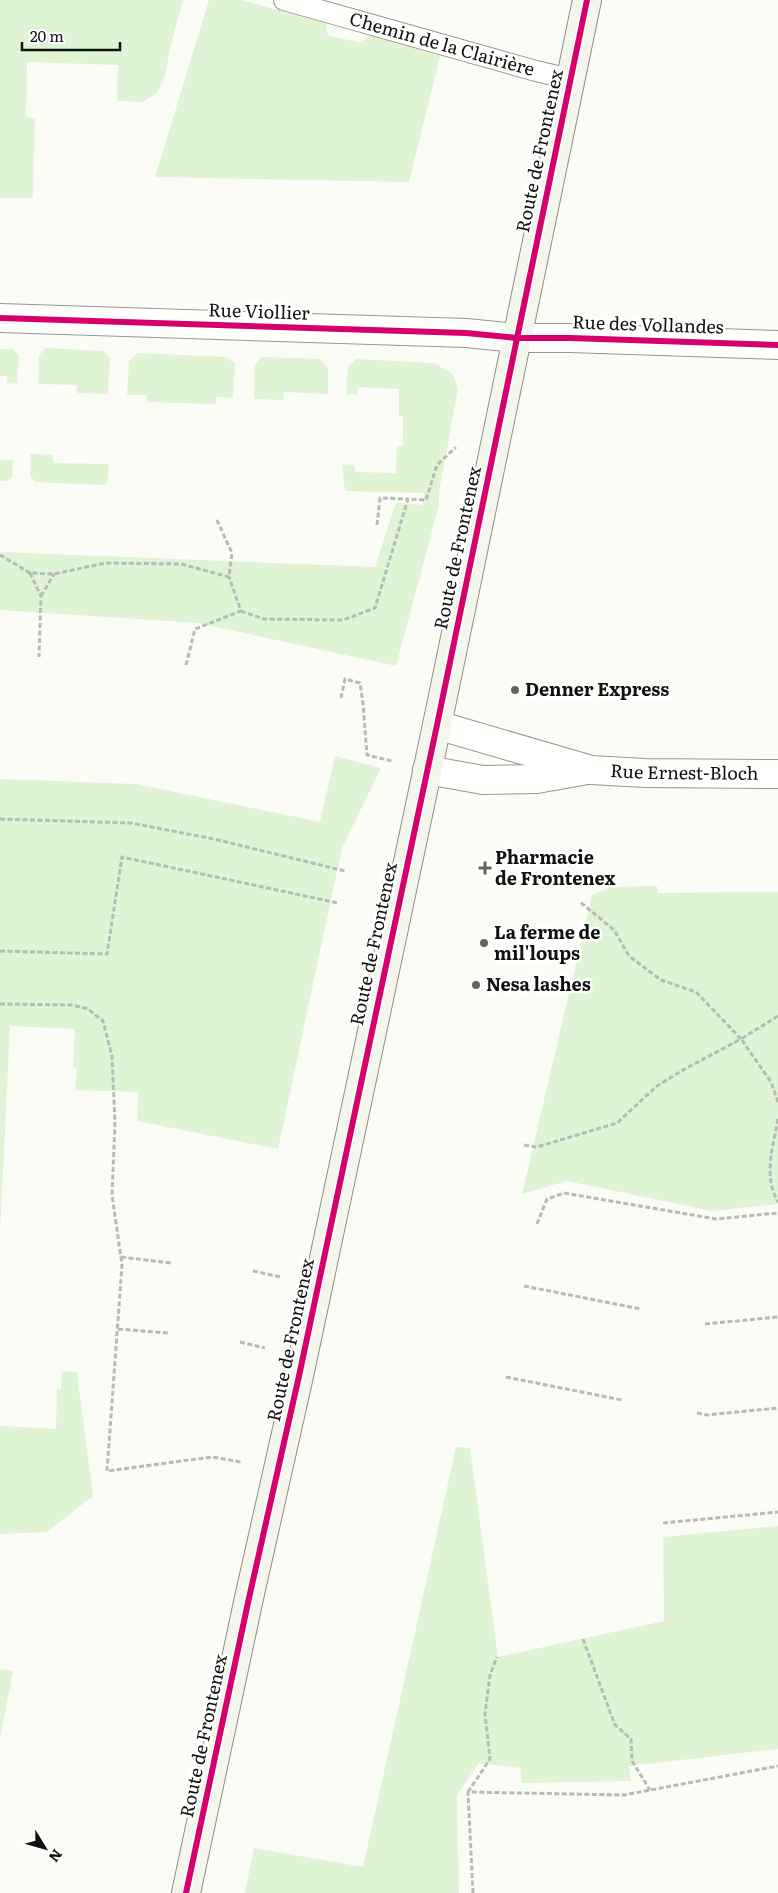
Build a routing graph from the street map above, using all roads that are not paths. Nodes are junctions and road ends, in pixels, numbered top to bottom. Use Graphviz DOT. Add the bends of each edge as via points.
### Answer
graph roads {
  1 [pos="284,0"];
  2 [pos="587,0"];
  3 [pos="570,79"];
  4 [pos="0,318"];
  5 [pos="517,338"];
  6 [pos="778,344"];
  7 [pos="437,726"];
  8 [pos="426,770"];
  9 [pos="591,770"];
  10 [pos="778,774"];
  11 [pos="186,1893"];
  1 -- 3 [label="lane, Chemin de la Clairière"];
  2 -- 3 [label="main road, Route de Frontenex"];
  3 -- 5 [label="main road, Route de Frontenex"];
  4 -- 5 [label="street, Rue Viollier"];
  5 -- 6 [label="street, Rue des Vollandes"];
  5 -- 7 [label="main road, Route de Frontenex"];
  7 -- 8 [label="main road, Route de Frontenex"];
  7 -- 9 [label="street, Rue Ernest-Bloch"];
  8 -- 9 [label="street, Rue Ernest-Bloch" via="483,780 537,778"];
  8 -- 11 [label="main road, Route de Frontenex"];
  9 -- 10 [label="street, Rue Ernest-Bloch"];
}
